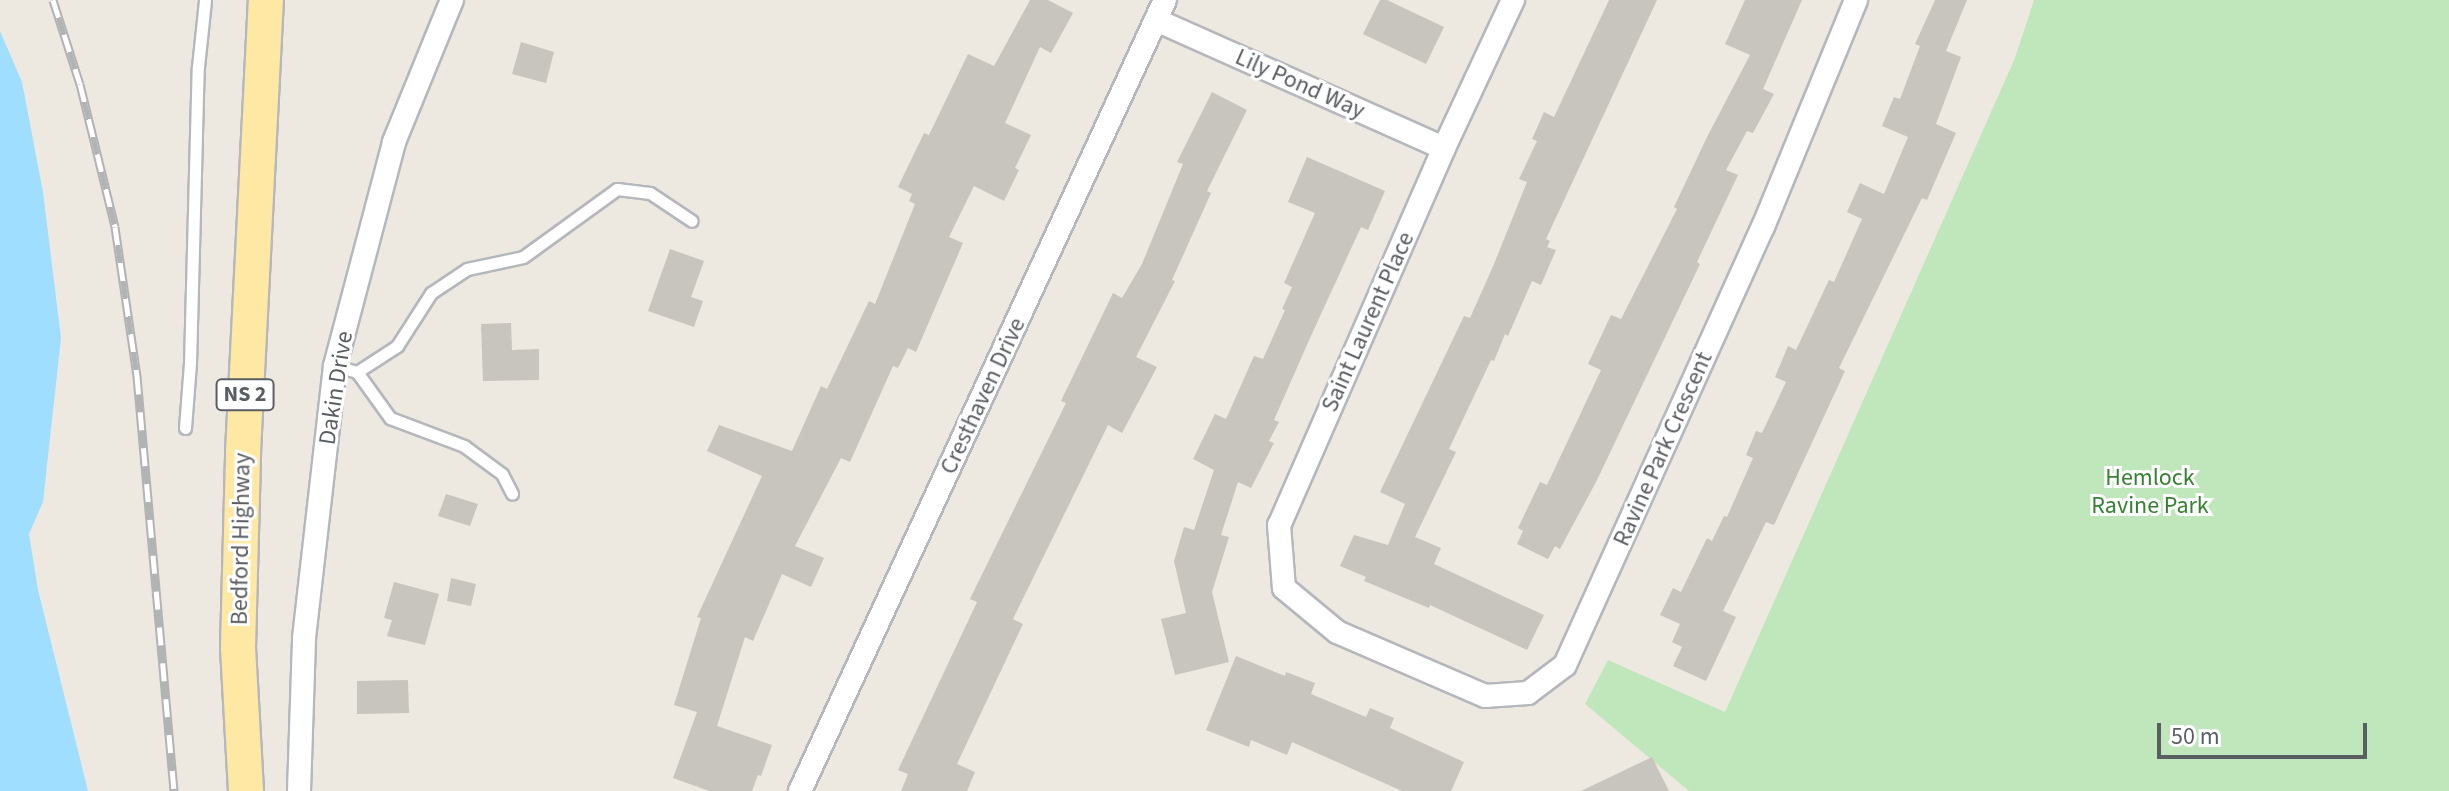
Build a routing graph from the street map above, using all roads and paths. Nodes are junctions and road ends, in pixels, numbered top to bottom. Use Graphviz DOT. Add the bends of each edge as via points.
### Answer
graph roads {
  1 [pos="205,0"];
  2 [pos="266,0"];
  3 [pos="452,0"];
  4 [pos="1513,0"];
  5 [pos="1856,0"];
  6 [pos="1160,10"];
  7 [pos="1444,148"];
  8 [pos="692,221"];
  9 [pos="335,366"];
  10 [pos="357,372"];
  11 [pos="185,428"];
  12 [pos="512,494"];
  13 [pos="1337,632"];
  14 [pos="246,791"];
  15 [pos="299,791"];
  16 [pos="800,791"];
  1 -- 11 [label="lane"];
  2 -- 14 [label="main road, Bedford Highway / NS 2" via="240,543 238,648"];
  3 -- 9 [label="street, Dakin Drive" via="394,142"];
  4 -- 7 [label="street, Saint Laurent Place"];
  5 -- 13 [label="street, Ravine Park Crescent" via="1763,227 1565,665 1528,693 1485,696"];
  6 -- 7 [label="street, Lily Pond Way"];
  6 -- 16 [label="street, Cresthaven Drive"];
  7 -- 13 [label="street, Saint Laurent Place" via="1279,525 1284,588"];
  8 -- 10 [label="lane" via="650,193 617,189 523,257 467,269 431,293 397,346"];
  9 -- 10 [label="lane"];
  9 -- 15 [label="street, Dakin Drive" via="304,638"];
  10 -- 12 [label="lane" via="390,418 464,446 502,474"];
}
